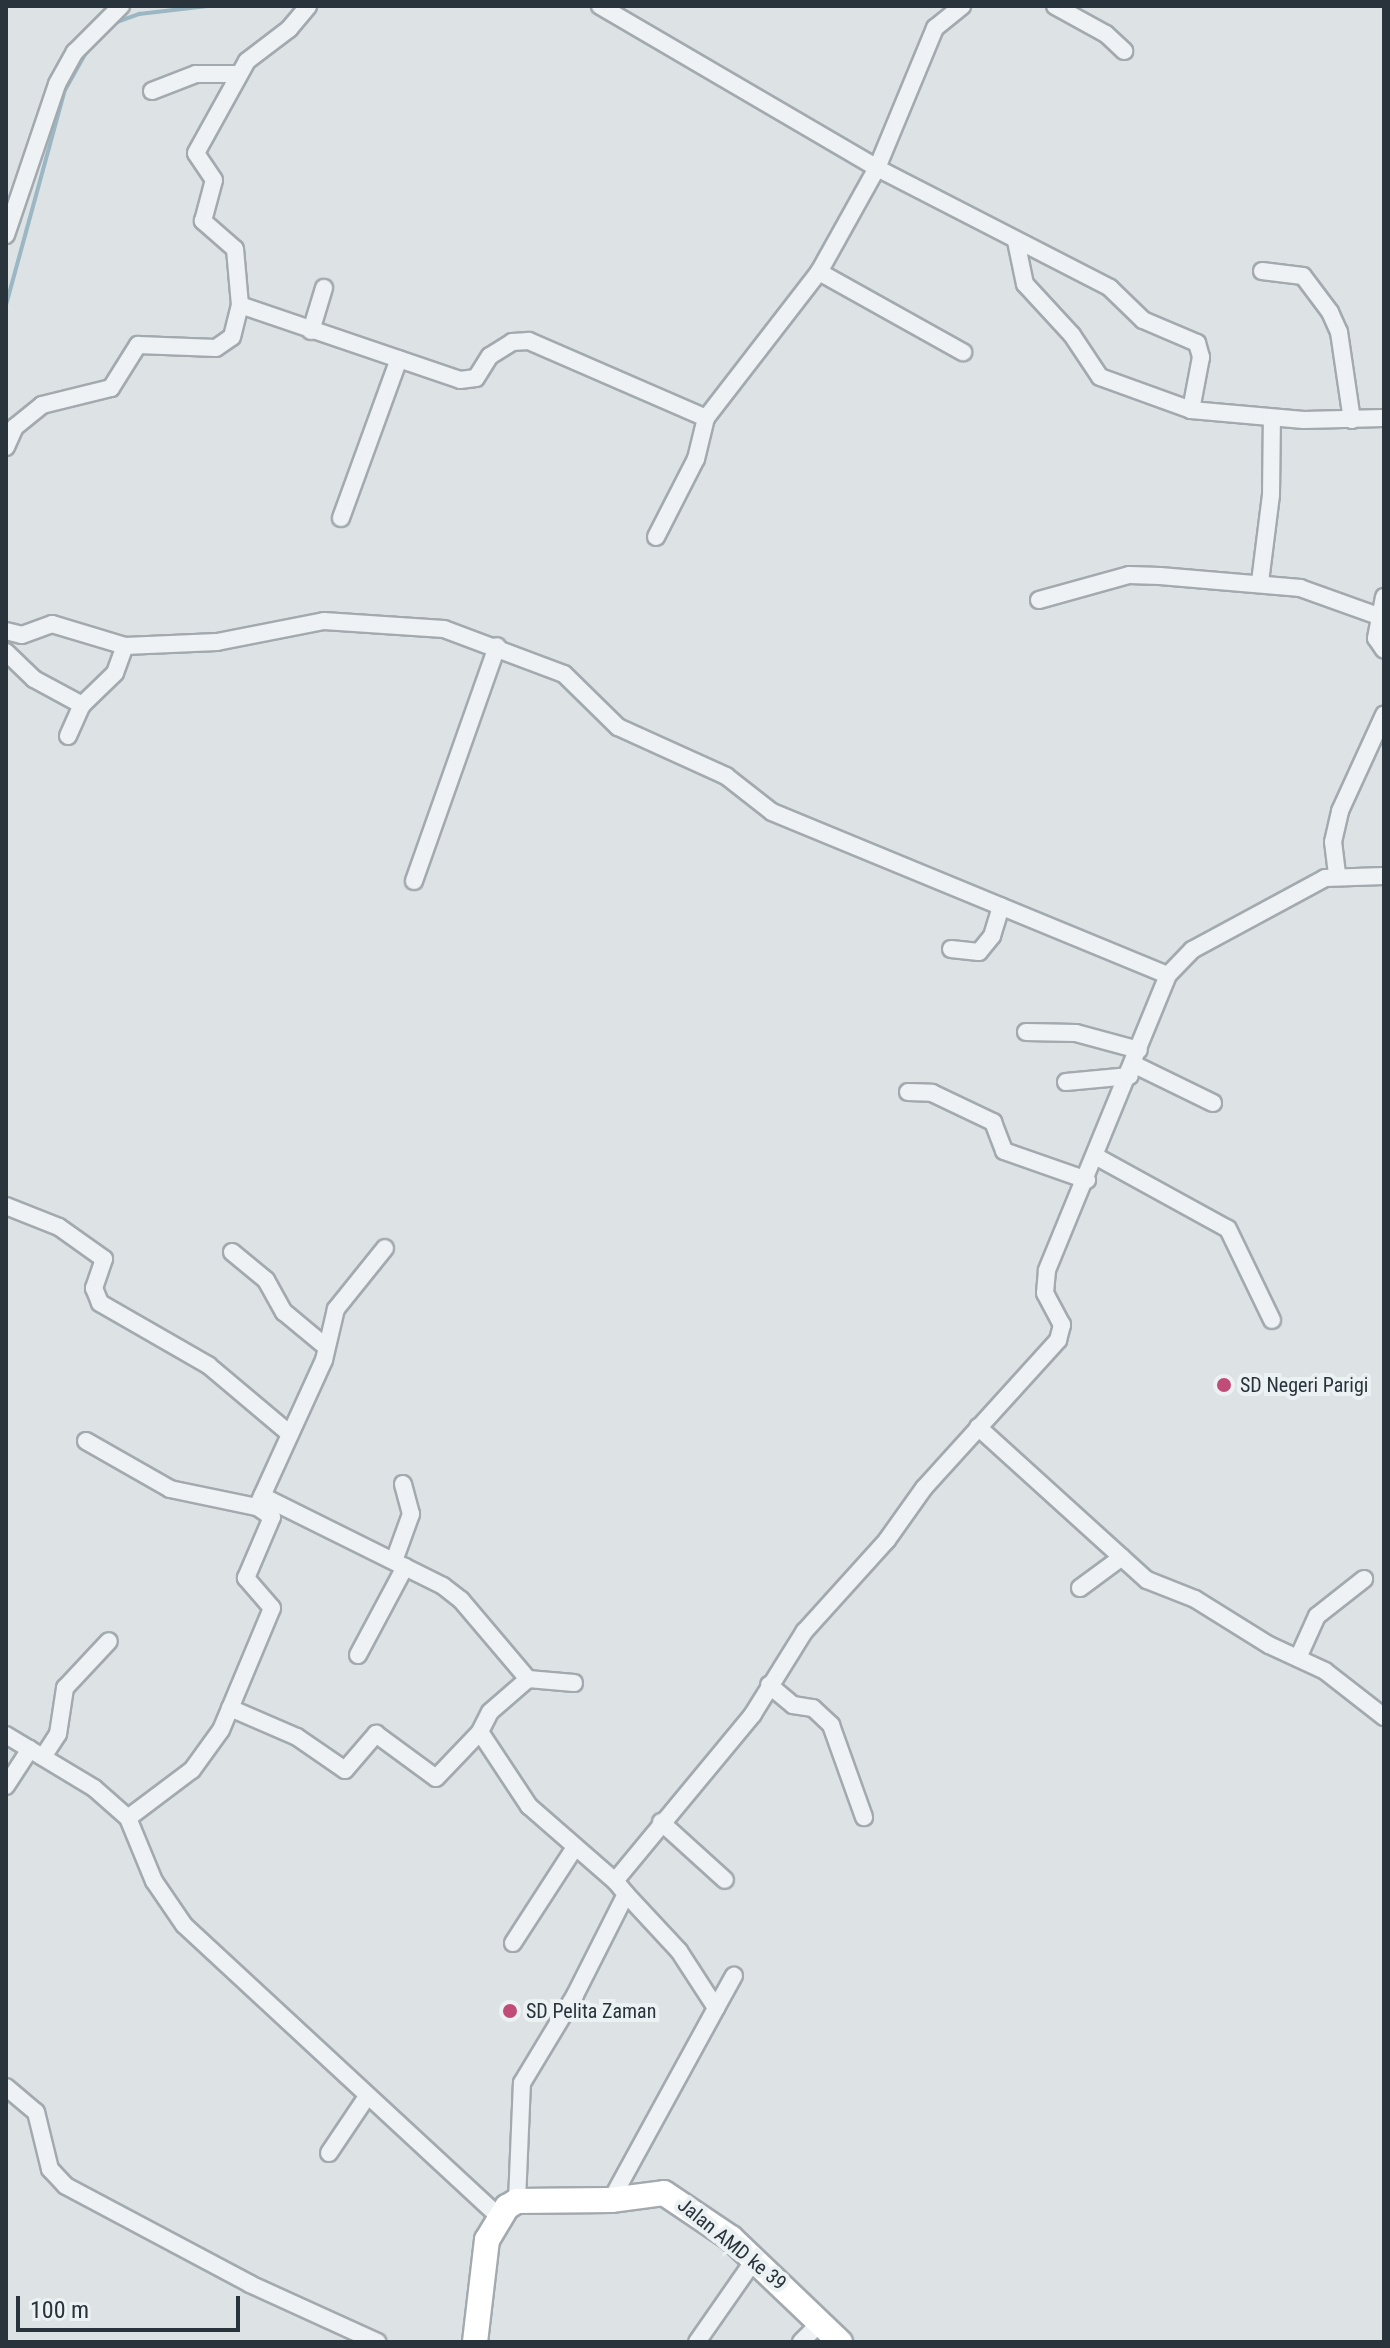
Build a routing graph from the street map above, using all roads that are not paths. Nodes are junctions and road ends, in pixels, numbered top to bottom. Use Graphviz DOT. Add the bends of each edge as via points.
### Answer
graph roads {
  1 [pos="121,6"];
  2 [pos="308,6"];
  3 [pos="600,6"];
  4 [pos="962,6"];
  5 [pos="1067,8"];
  6 [pos="1124,51"];
  7 [pos="238,74"];
  8 [pos="152,91"];
  9 [pos="877,168"];
  10 [pos="6,235"];
  11 [pos="1016,241"];
  12 [pos="1262,271"];
  13 [pos="819,272"];
  14 [pos="324,288"];
  15 [pos="240,305"];
  16 [pos="311,331"];
  17 [pos="963,352"];
  18 [pos="399,359"];
  19 [pos="1191,410"];
  20 [pos="706,418"];
  21 [pos="1272,418"];
  22 [pos="1384,418"];
  23 [pos="1352,420"];
  24 [pos="6,447"];
  25 [pos="341,518"];
  26 [pos="656,537"];
  27 [pos="1260,582"];
  28 [pos="1384,597"];
  29 [pos="1039,600"];
  30 [pos="1378,616"];
  31 [pos="6,631"];
  32 [pos="125,646"];
  33 [pos="497,646"];
  34 [pos="1384,650"];
  35 [pos="6,652"];
  36 [pos="82,705"];
  37 [pos="1383,719"];
  38 [pos="68,736"];
  39 [pos="1337,874"];
  40 [pos="1384,876"];
  41 [pos="414,881"];
  42 [pos="1001,906"];
  43 [pos="951,949"];
  44 [pos="1168,975"];
  45 [pos="1026,1032"];
  46 [pos="1134,1063"];
  47 [pos="1066,1082"];
  48 [pos="908,1092"];
  49 [pos="1213,1103"];
  50 [pos="1097,1157"];
  51 [pos="1087,1180"];
  52 [pos="6,1206"];
  53 [pos="385,1248"];
  54 [pos="232,1252"];
  55 [pos="1272,1320"];
  56 [pos="326,1347"];
  57 [pos="978,1427"];
  58 [pos="290,1434"];
  59 [pos="86,1441"];
  60 [pos="403,1484"];
  61 [pos="260,1502"];
  62 [pos="1122,1557"];
  63 [pos="399,1564"];
  64 [pos="1364,1579"];
  65 [pos="1080,1588"];
  66 [pos="109,1641"];
  67 [pos="358,1655"];
  68 [pos="1298,1658"];
  69 [pos="528,1679"];
  70 [pos="574,1683"];
  71 [pos="769,1685"];
  72 [pos="230,1708"];
  73 [pos="1384,1717"];
  74 [pos="480,1732"];
  75 [pos="6,1735"];
  76 [pos="36,1753"];
  77 [pos="6,1786"];
  78 [pos="864,1817"];
  79 [pos="128,1818"];
  80 [pos="661,1822"];
  81 [pos="575,1847"];
  82 [pos="725,1880"];
  83 [pos="621,1888"];
  84 [pos="513,1943"];
  85 [pos="734,1976"];
  86 [pos="716,2008"];
  87 [pos="6,2087"];
  88 [pos="366,2098"];
  89 [pos="329,2153"];
  90 [pos="611,2200"];
  91 [pos="517,2201"];
  92 [pos="499,2217"];
  93 [pos="755,2259"];
  94 [pos="821,2322"];
  95 [pos="377,2342"];
  96 [pos="475,2342"];
  97 [pos="697,2342"];
  98 [pos="801,2342"];
  99 [pos="840,2342"];
  1 -- 10 [label="street" via="75,52 57,84"];
  2 -- 7 [label="street"];
  3 -- 9 [label="street"];
  4 -- 9 [label="street" via="935,28"];
  5 -- 6 [label="street"];
  7 -- 8 [label="street" via="196,74"];
  7 -- 15 [label="street" via="196,158 214,180 203,221 235,249"];
  9 -- 11 [label="street"];
  9 -- 13 [label="street"];
  11 -- 19 [label="street" via="1025,284 1072,335 1100,377"];
  11 -- 19 [label="street" via="1115,291 1143,320 1197,343 1201,357"];
  12 -- 23 [label="street" via="1303,276 1330,312 1339,332"];
  13 -- 17 [label="street"];
  13 -- 20 [label="street"];
  14 -- 16 [label="street"];
  15 -- 16 [label="street"];
  15 -- 24 [label="street" via="232,337 216,348 138,345 111,388 42,405 15,427"];
  16 -- 18 [label="street"];
  18 -- 20 [label="street" via="471,380 497,351 512,342 529,341"];
  18 -- 25 [label="street"];
  19 -- 21 [label="street"];
  20 -- 26 [label="street" via="696,459"];
  21 -- 23 [label="street"];
  21 -- 27 [label="street" via="1271,495"];
  22 -- 23 [label="street"];
  27 -- 29 [label="street" via="1129,575"];
  27 -- 30 [label="street" via="1332,596"];
  28 -- 30 [label="street"];
  30 -- 34 [label="street" via="1376,638"];
  31 -- 32 [label="street" via="22,635 52,624"];
  32 -- 33 [label="street" via="217,642 287,624 324,621 423,626"];
  32 -- 36 [label="street" via="108,682"];
  33 -- 41 [label="street"];
  33 -- 42 [label="street" via="564,674 618,727 726,776 772,812"];
  35 -- 36 [label="street" via="34,679"];
  36 -- 38 [label="street"];
  37 -- 39 [label="street" via="1340,811 1333,842"];
  39 -- 40 [label="street"];
  39 -- 44 [label="street" via="1192,950"];
  42 -- 43 [label="street" via="992,936 979,952"];
  42 -- 44 [label="street"];
  44 -- 46 [label="street"];
  45 -- 46 [label="street" via="1076,1033"];
  46 -- 47 [label="street"];
  46 -- 49 [label="street"];
  46 -- 50 [label="street"];
  48 -- 51 [label="street" via="932,1093 993,1122 1004,1151"];
  50 -- 51 [label="street"];
  50 -- 55 [label="street" via="1228,1229"];
  51 -- 57 [label="street" via="1047,1270 1045,1293 1062,1325 1058,1340"];
  52 -- 58 [label="street" via="59,1227 104,1259 94,1288 100,1303 208,1365"];
  53 -- 56 [label="street" via="343,1297"];
  54 -- 56 [label="street" via="266,1280 284,1312"];
  56 -- 58 [label="street"];
  57 -- 62 [label="street"];
  57 -- 71 [label="street" via="804,1632"];
  58 -- 61 [label="street"];
  59 -- 61 [label="street" via="170,1489"];
  60 -- 63 [label="street" via="411,1514"];
  61 -- 63 [label="street"];
  61 -- 72 [label="street" via="272,1517 246,1578 272,1608"];
  62 -- 65 [label="street"];
  62 -- 68 [label="street" via="1154,1584 1195,1599"];
  63 -- 67 [label="street"];
  63 -- 69 [label="street" via="461,1600"];
  64 -- 68 [label="street" via="1317,1616"];
  66 -- 76 [label="street" via="65,1688 58,1734"];
  68 -- 73 [label="street" via="1335,1678"];
  69 -- 70 [label="street"];
  69 -- 74 [label="street" via="490,1712"];
  71 -- 78 [label="street" via="793,1705 813,1708 831,1725"];
  71 -- 80 [label="street" via="753,1714"];
  72 -- 74 [label="street" via="297,1737 345,1770 376,1734 436,1778"];
  72 -- 79 [label="street" via="192,1770"];
  74 -- 81 [label="street" via="519,1794"];
  75 -- 76 [label="street"];
  76 -- 77 [label="street"];
  76 -- 79 [label="street" via="94,1788"];
  79 -- 88 [label="street" via="154,1881 184,1925"];
  80 -- 82 [label="street"];
  80 -- 83 [label="street"];
  81 -- 83 [label="street"];
  81 -- 84 [label="street"];
  83 -- 86 [label="street" via="679,1951"];
  83 -- 91 [label="street" via="575,1995 527,2067"];
  85 -- 86 [label="street"];
  86 -- 90 [label="street"];
  87 -- 95 [label="street" via="36,2112 50,2169 66,2186 250,2284"];
  88 -- 89 [label="street"];
  88 -- 92 [label="street"];
  90 -- 91 [label="street, Jalan AMD ke 39"];
  90 -- 93 [label="street, Jalan AMD ke 39" via="673,2195"];
  91 -- 92 [label="street"];
  92 -- 96 [label="street" via="487,2240"];
  93 -- 94 [label="street, Jalan AMD ke 39"];
  93 -- 97 [label="street"];
  94 -- 98 [label="street"];
  94 -- 99 [label="street, Jalan AMD ke 39"];
}
